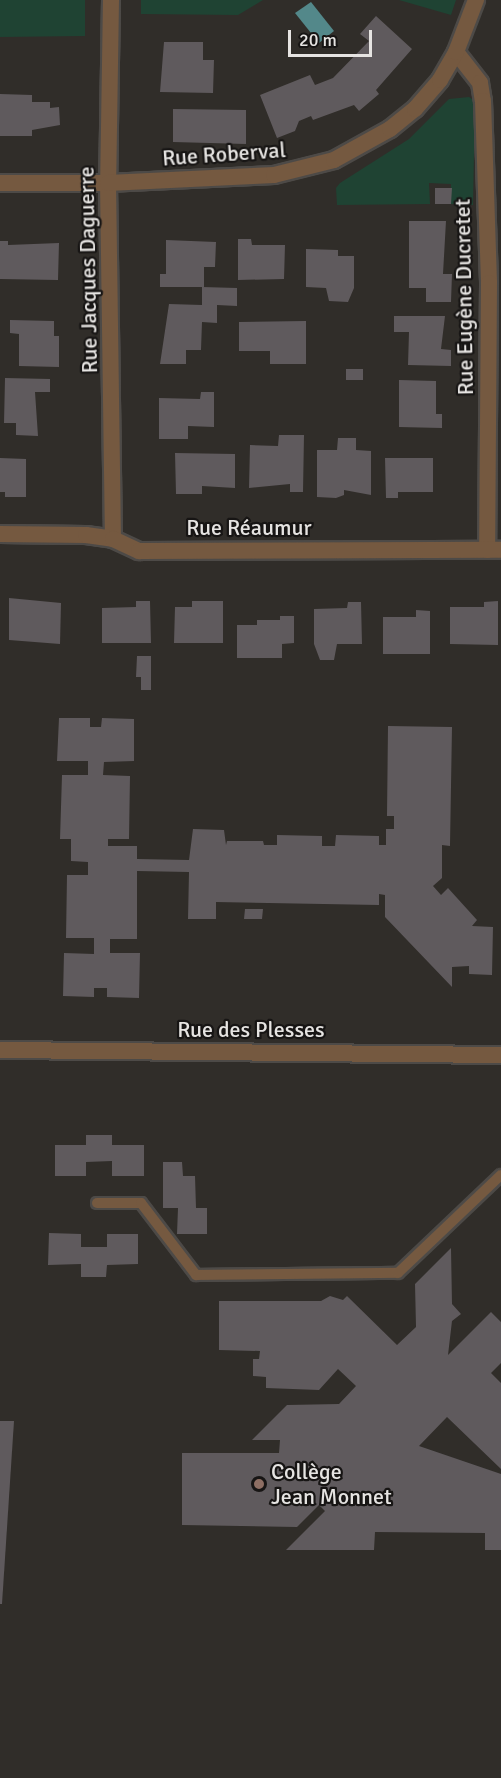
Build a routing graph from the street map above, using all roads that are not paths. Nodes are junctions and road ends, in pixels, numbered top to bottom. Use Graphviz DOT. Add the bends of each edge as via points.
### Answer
graph roads {
  1 [pos="111,0"];
  2 [pos="476,0"];
  3 [pos="456,52"];
  4 [pos="0,183"];
  5 [pos="108,183"];
  6 [pos="0,534"];
  7 [pos="112,539"];
  8 [pos="494,550"];
  9 [pos="0,1050"];
  10 [pos="501,1055"];
  11 [pos="501,1175"];
  12 [pos="97,1203"];
  1 -- 5 [label="street, Rue Jacques Daguerre"];
  2 -- 3 [label="street, Rue Roberval"];
  3 -- 5 [label="street, Rue Roberval" via="440,80 415,109 390,129 334,160 274,175"];
  3 -- 8 [label="street, Rue Eugène Ducretet" via="480,83 483,100"];
  4 -- 5 [label="street, Rue Roberval"];
  5 -- 7 [label="street, Rue Jacques Daguerre"];
  6 -- 7 [label="street, Rue Réaumur"];
  7 -- 8 [label="street, Rue Réaumur" via="139,551"];
  9 -- 10 [label="street, Rue des Plesses"];
  11 -- 12 [label="lane" via="398,1273 196,1275 141,1203"];
}
